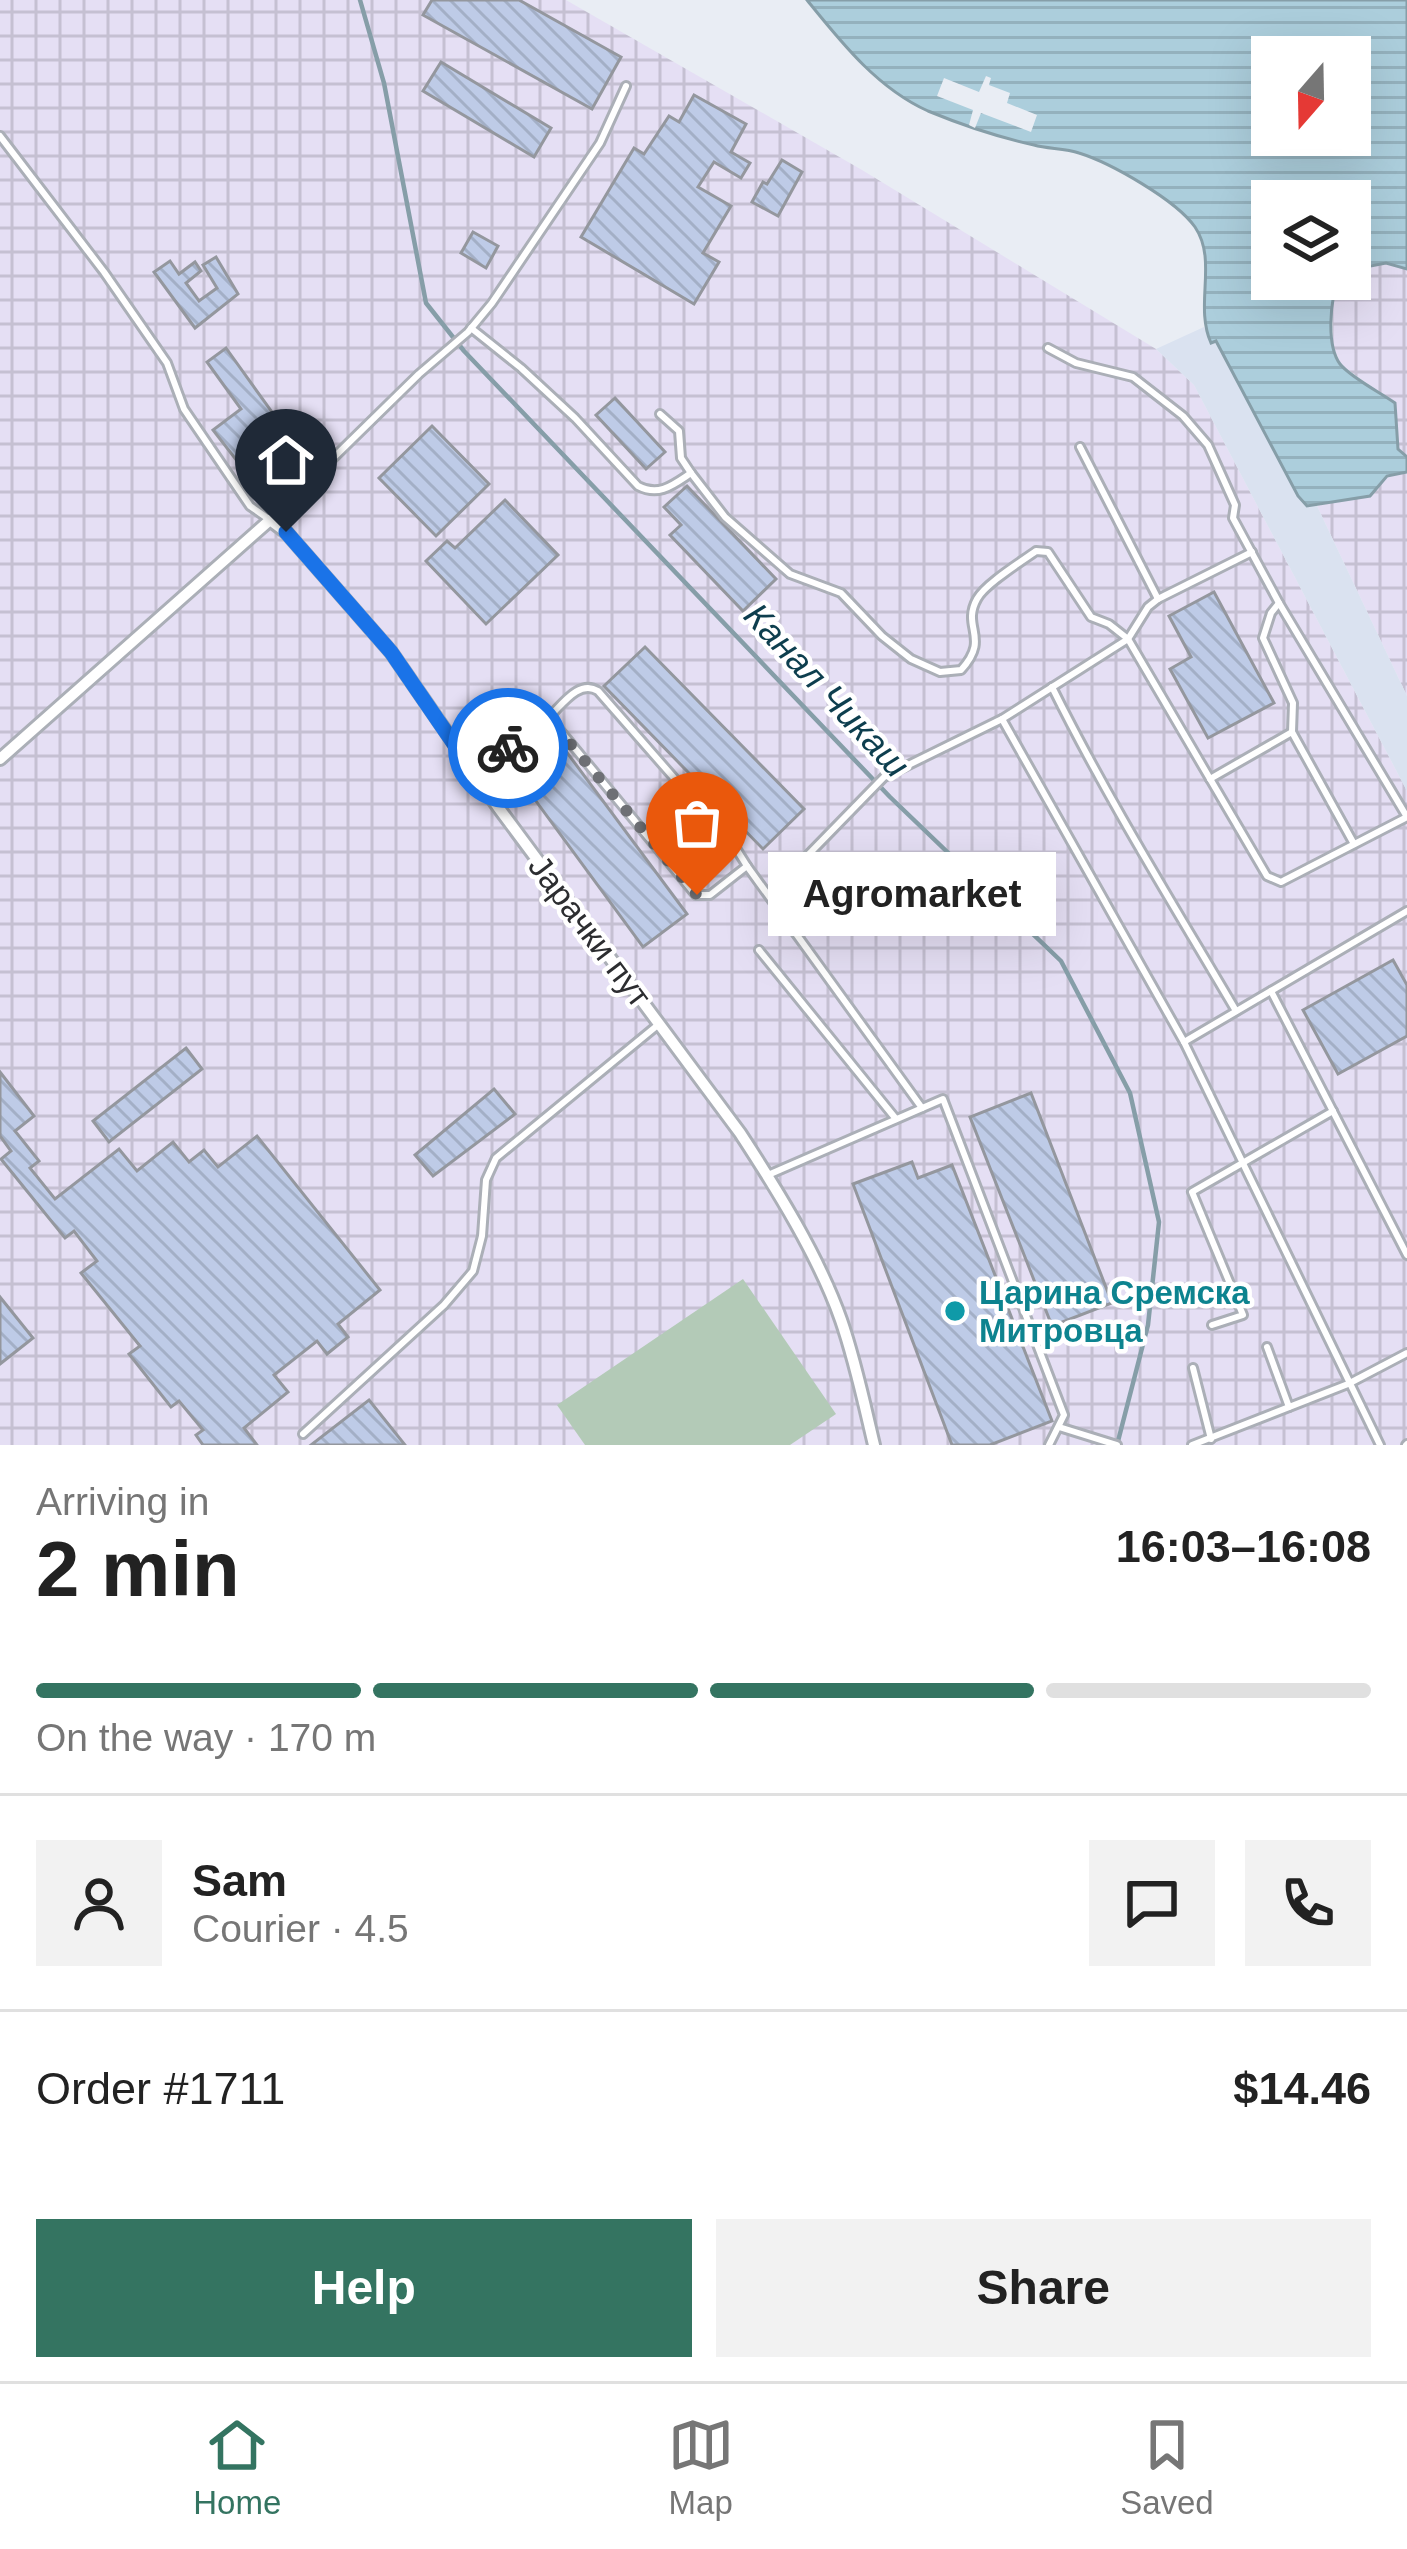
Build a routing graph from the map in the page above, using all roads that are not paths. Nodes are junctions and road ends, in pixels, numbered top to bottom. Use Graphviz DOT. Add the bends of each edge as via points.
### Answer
graph roads {
  1 [pos="626,86"];
  2 [pos="0,136"];
  3 [pos="470,330"];
  4 [pos="1048,348"];
  5 [pos="660,414"];
  6 [pos="1080,447"];
  7 [pos="691,473"];
  8 [pos="270,520"];
  9 [pos="1252,552"];
  10 [pos="1158,599"];
  11 [pos="1280,602"];
  12 [pos="1128,639"];
  13 [pos="1052,687"];
  14 [pos="548,717"];
  15 [pos="1002,718"];
  16 [pos="1292,732"];
  17 [pos="0,759"];
  18 [pos="474,773"];
  19 [pos="1210,779"];
  20 [pos="1354,844"];
  21 [pos="747,866"];
  22 [pos="769,895"];
  23 [pos="1407,911"];
  24 [pos="759,950"];
  25 [pos="1271,991"];
  26 [pos="1236,1011"];
  27 [pos="659,1024"];
  28 [pos="1184,1042"];
  29 [pos="922,1108"];
  30 [pos="1333,1111"];
  31 [pos="896,1119"];
  32 [pos="1241,1161"];
  33 [pos="768,1175"];
  34 [pos="1407,1255"];
  35 [pos="1212,1324"];
  36 [pos="1267,1347"];
  37 [pos="1407,1353"];
  38 [pos="1193,1368"];
  39 [pos="1348,1384"];
  40 [pos="1289,1407"];
  41 [pos="1059,1426"];
  42 [pos="303,1434"];
  43 [pos="1211,1438"];
  44 [pos="1107,1442"];
  45 [pos="874,1445"];
  46 [pos="1049,1445"];
  47 [pos="1117,1445"];
  48 [pos="1192,1445"];
  49 [pos="1380,1445"];
  1 -- 3 [label="lane" via="600,143"];
  2 -- 8 [label="lane" via="167,362 184,409 250,506"];
  3 -- 7 [label="lane" via="575,418 638,486 664,490"];
  3 -- 8 [label="lane"];
  4 -- 9 [label="lane" via="1133,376 1184,416 1208,445"];
  5 -- 7 [label="lane" via="680,431"];
  6 -- 10 [label="lane"];
  7 -- 12 [label="lane" via="725,517 790,574 841,593 882,636 940,672 961,670 971,659 977,597 1036,551 1048,552 1091,617"];
  8 -- 17 [label="street"];
  8 -- 18 [label="street, Јарачки пут" via="391,652"];
  9 -- 10 [label="lane"];
  9 -- 11 [label="lane"];
  10 -- 12 [label="lane"];
  11 -- 16 [label="lane" via="1263,638 1294,703"];
  11 -- 20 [label="lane" via="1407,817"];
  12 -- 13 [label="lane"];
  12 -- 19 [label="lane"];
  13 -- 15 [label="lane"];
  13 -- 26 [label="lane"];
  14 -- 18 [label="lane"];
  14 -- 21 [label="lane" via="697,895 710,895"];
  14 -- 21 [label="lane" via="582,687 598,691"];
  15 -- 22 [label="lane" via="884,776"];
  15 -- 28 [label="lane"];
  16 -- 19 [label="lane"];
  16 -- 20 [label="lane"];
  18 -- 27 [label="street, Јарачки пут"];
  19 -- 20 [label="lane" via="1267,876 1281,882"];
  21 -- 22 [label="lane"];
  22 -- 29 [label="lane"];
  23 -- 25 [label="lane"];
  24 -- 31 [label="lane"];
  25 -- 26 [label="lane"];
  25 -- 30 [label="lane"];
  26 -- 28 [label="lane"];
  27 -- 33 [label="street, Јарачки пут"];
  27 -- 42 [label="lane" via="496,1158 473,1271"];
  28 -- 32 [label="lane"];
  29 -- 31 [label="lane"];
  29 -- 41 [label="lane" via="943,1099 1064,1415"];
  30 -- 32 [label="lane"];
  30 -- 34 [label="lane"];
  31 -- 33 [label="lane"];
  32 -- 35 [label="lane" via="1192,1192 1243,1315"];
  32 -- 39 [label="lane"];
  33 -- 45 [label="street, Јарачки пут" via="841,1319"];
  36 -- 40 [label="lane"];
  37 -- 39 [label="lane"];
  38 -- 43 [label="lane"];
  39 -- 40 [label="lane"];
  39 -- 49 [label="lane"];
  40 -- 43 [label="lane"];
  41 -- 44 [label="lane"];
  41 -- 46 [label="lane"];
  43 -- 48 [label="lane"];
  44 -- 47 [label="lane"];
}
